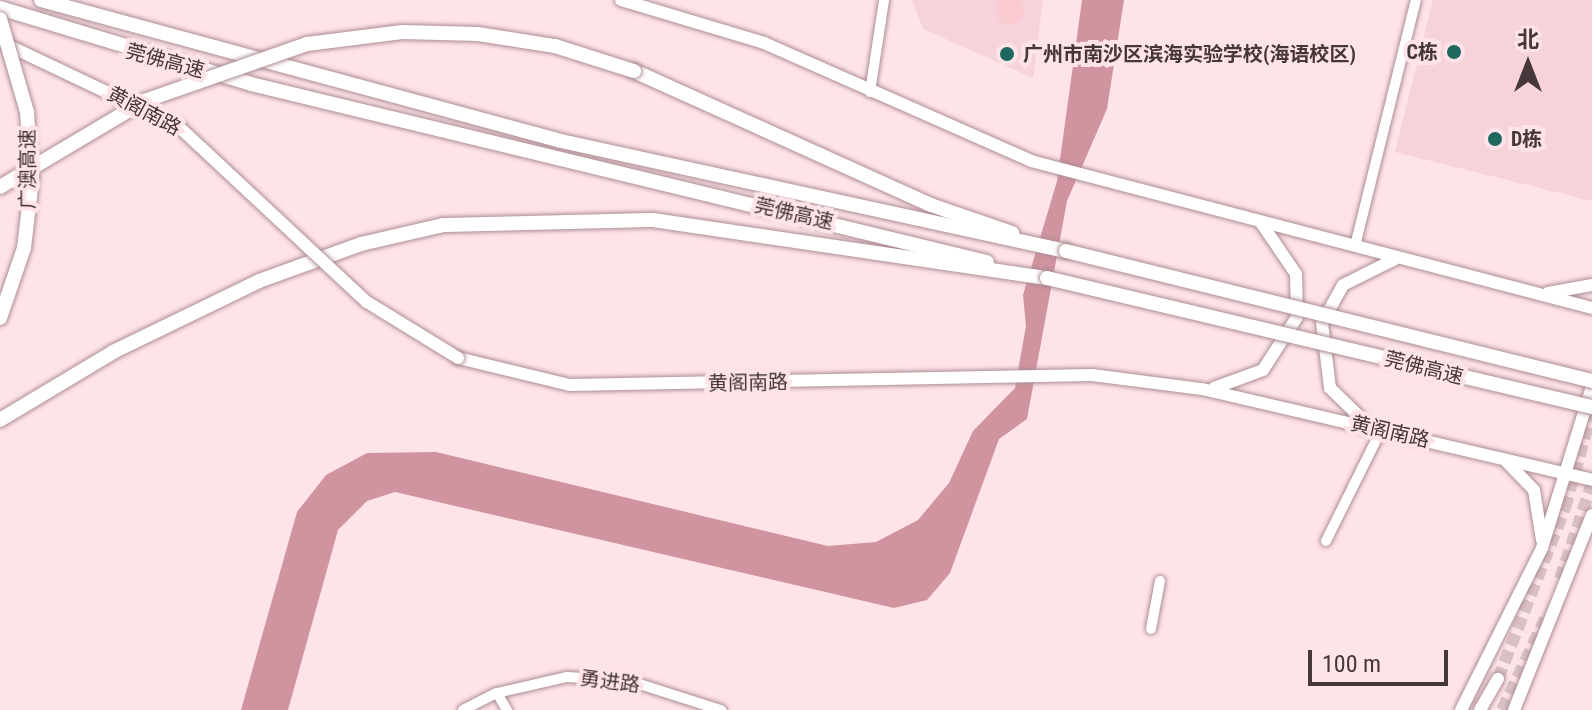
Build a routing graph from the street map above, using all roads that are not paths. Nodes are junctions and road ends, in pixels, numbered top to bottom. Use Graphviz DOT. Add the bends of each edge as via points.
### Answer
graph roads {
  1 [pos="41,0"];
  2 [pos="621,0"];
  3 [pos="884,0"];
  4 [pos="1416,0"];
  5 [pos="0,8"];
  6 [pos="0,19"];
  7 [pos="0,42"];
  8 [pos="870,92"];
  9 [pos="0,187"];
  10 [pos="1260,221"];
  11 [pos="1355,246"];
  12 [pos="1066,251"];
  13 [pos="1402,258"];
  14 [pos="1047,278"];
  15 [pos="1592,285"];
  16 [pos="1540,294"];
  17 [pos="1592,308"];
  18 [pos="0,318"];
  19 [pos="1592,383"];
  20 [pos="1202,389"];
  21 [pos="1592,407"];
  22 [pos="0,420"];
  23 [pos="1381,430"];
  24 [pos="1505,460"];
  25 [pos="1567,474"];
  26 [pos="1592,480"];
  27 [pos="1592,515"];
  28 [pos="1592,532"];
  29 [pos="1326,541"];
  30 [pos="1542,548"];
  31 [pos="1580,552"];
  32 [pos="1160,581"];
  33 [pos="1151,629"];
  34 [pos="1498,679"];
  35 [pos="497,693"];
  36 [pos="463,710"];
  37 [pos="507,710"];
  38 [pos="721,710"];
  39 [pos="1461,710"];
  40 [pos="1480,710"];
  41 [pos="1514,710"];
  1 -- 12 [label="highway, 莞佛高速" via="258,63 923,223"];
  2 -- 8 [label="main road" via="764,43"];
  3 -- 8 [label="street"];
  4 -- 11 [label="street"];
  5 -- 14 [label="highway, 莞佛高速, bridge" via="251,84"];
  6 -- 18 [label="highway, 广澳高速, bridge" via="27,112 32,180 24,248"];
  7 -- 20 [label="main road, 黄阁南路, bridge" via="178,126 367,302 458,358 570,385 1066,376"];
  8 -- 10 [label="main road" via="1031,161"];
  9 -- 12 [label="highway, bridge" via="144,101 307,44 402,32 478,34 555,46 634,71 931,205"];
  10 -- 11 [label="main road"];
  10 -- 20 [label="main road" via="1296,274 1290,337 1244,381"];
  11 -- 13 [label="main road"];
  12 -- 19 [label="highway, 莞佛高速, bridge"];
  13 -- 16 [label="main road"];
  13 -- 23 [label="main road" via="1380,261 1343,285 1330,303 1319,346 1343,406"];
  14 -- 21 [label="highway, 莞佛高速, bridge"];
  14 -- 22 [label="highway" via="653,220 443,225 361,244 259,281 113,352"];
  15 -- 16 [label="main road"];
  16 -- 17 [label="main road"];
  19 -- 25 [label="main road"];
  20 -- 23 [label="main road, 黄阁南路"];
  23 -- 24 [label="main road, 黄阁南路"];
  23 -- 29 [label="street"];
  24 -- 25 [label="main road, 黄阁南路"];
  24 -- 30 [label="main road" via="1534,490"];
  25 -- 26 [label="main road, 黄阁南路"];
  25 -- 30 [label="main road"];
  27 -- 31 [label="main road"];
  28 -- 31 [label="main road"];
  30 -- 39 [label="main road"];
  31 -- 41 [label="main road"];
  32 -- 33 [label="street"];
  34 -- 40 [label="main road"];
  35 -- 36 [label="street, 勇进路"];
  35 -- 37 [label="street"];
  35 -- 38 [label="street, 勇进路" via="536,681 599,677"];
}
